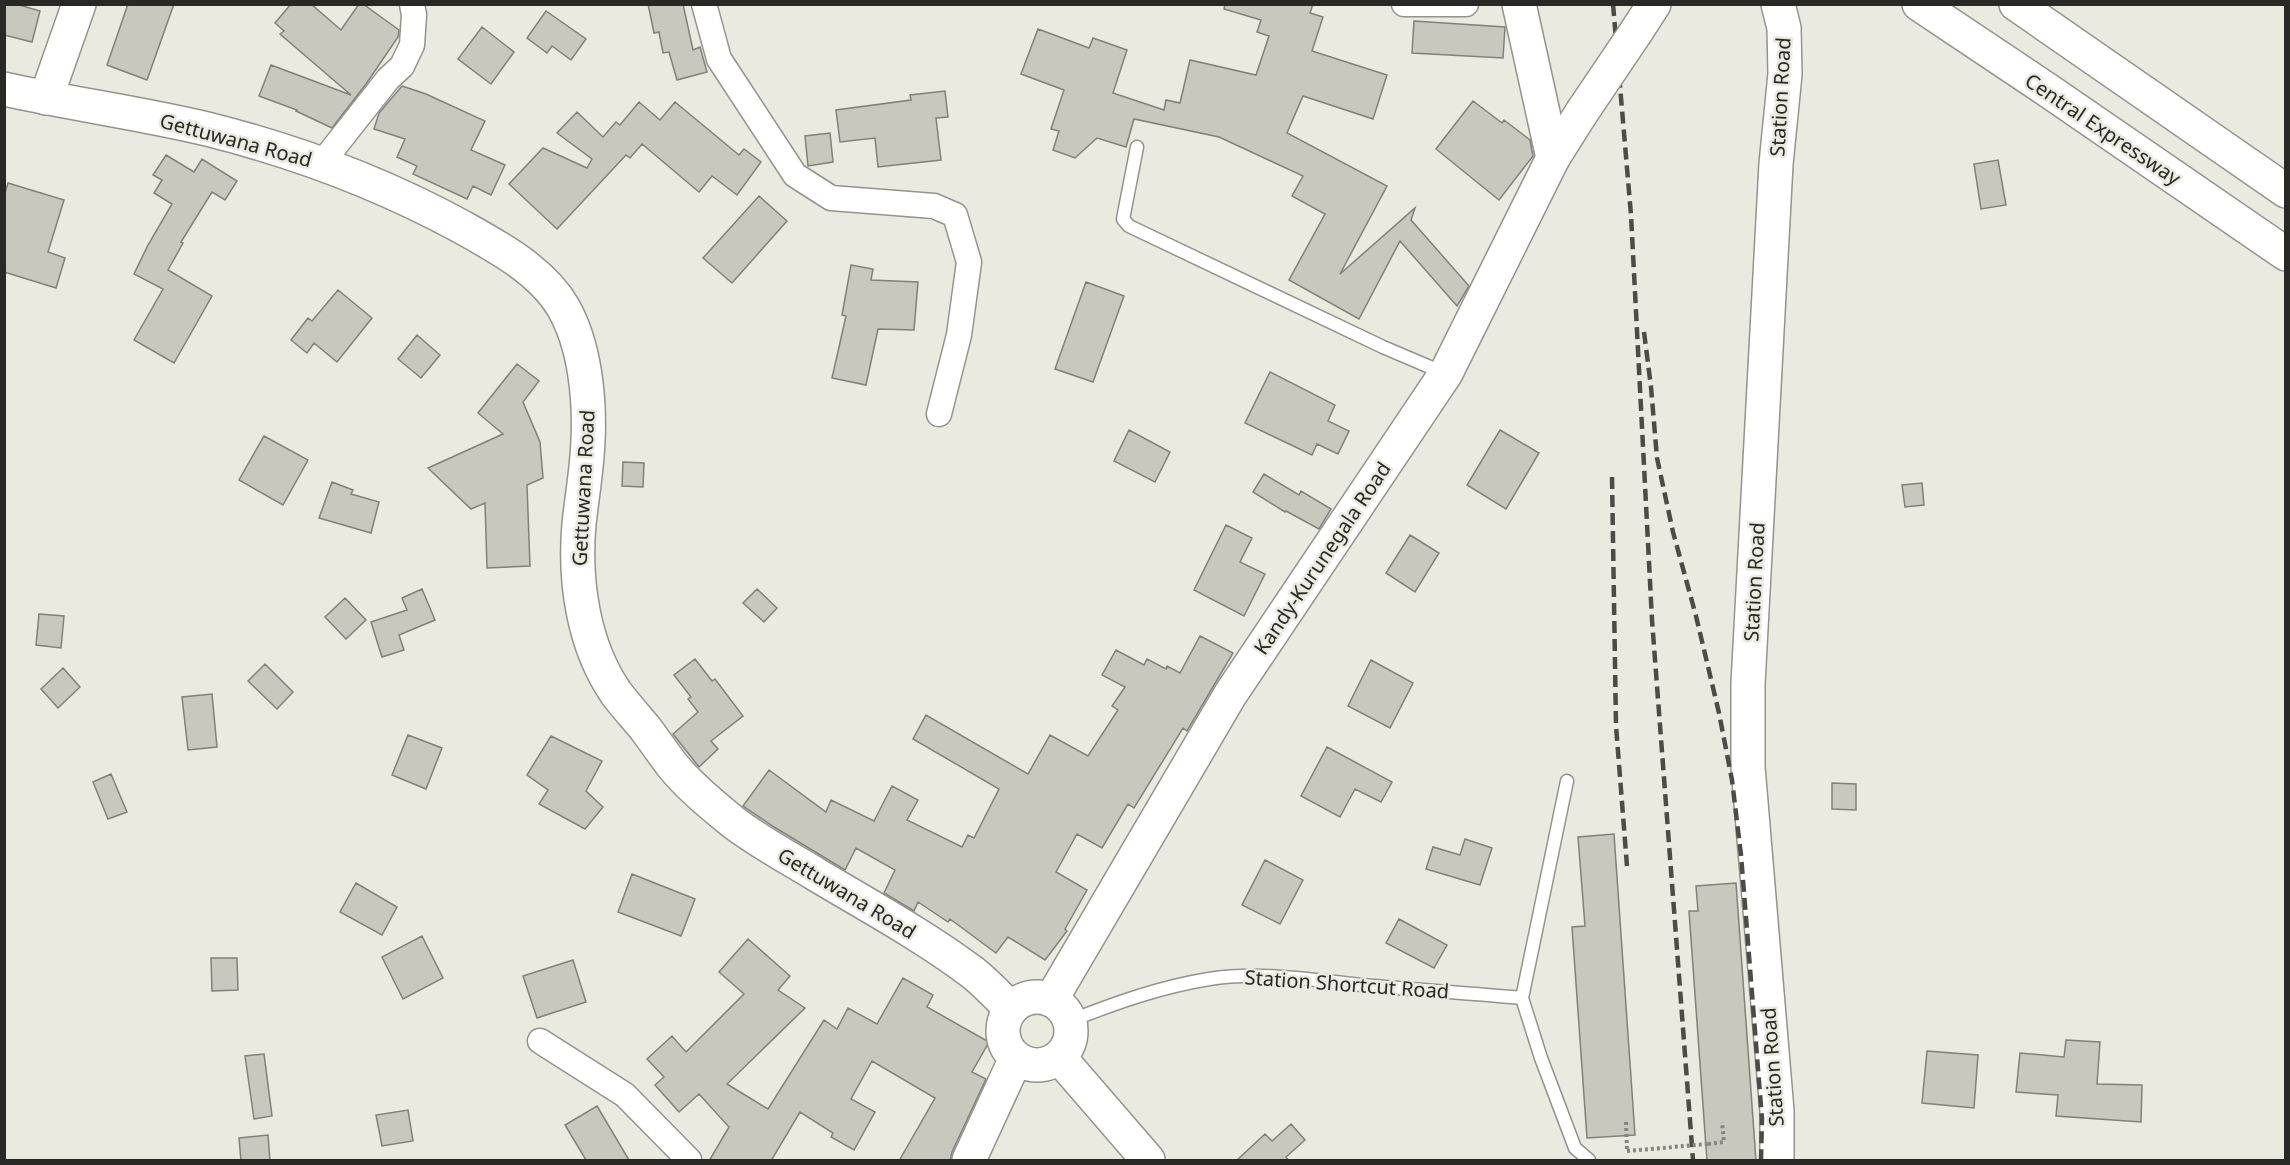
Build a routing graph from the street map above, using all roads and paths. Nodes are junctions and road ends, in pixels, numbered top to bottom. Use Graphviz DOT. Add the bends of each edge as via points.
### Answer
graph roads {
  1 [pos="79,4"];
  2 [pos="412,4"];
  3 [pos="704,4"];
  4 [pos="1404,4"];
  5 [pos="1466,4"];
  6 [pos="1519,4"];
  7 [pos="1654,4"];
  8 [pos="1778,4"];
  9 [pos="1919,4"];
  10 [pos="2016,4"];
  11 [pos="4,89"];
  12 [pos="46,98"];
  13 [pos="1137,147"];
  14 [pos="1553,158"];
  15 [pos="321,164"];
  16 [pos="2286,192"];
  17 [pos="2286,254"];
  18 [pos="1446,373"];
  19 [pos="939,414"];
  20 [pos="1567,781"];
  21 [pos="1522,998"];
  22 [pos="1011,1009"];
  23 [pos="1060,1010"];
  24 [pos="540,1041"];
  25 [pos="1059,1057"];
  26 [pos="1016,1058"];
  27 [pos="1626,1122"];
  28 [pos="1722,1122"];
  29 [pos="688,1161"];
  30 [pos="969,1161"];
  31 [pos="1148,1161"];
  32 [pos="1589,1161"];
  33 [pos="1777,1161"];
  1 -- 12 [label="main road"];
  2 -- 15 [label="street" via="412,45 402,66"];
  3 -- 19 [label="street" via="719,59 795,175 831,198 934,206 955,215 969,262 959,335"];
  4 -- 5 [label="street"];
  6 -- 14 [label="main road"];
  7 -- 14 [label="main road, Kandy-Kurunegala Road, bridge"];
  8 -- 33 [label="main road, Station Road" via="1784,28 1785,74 1776,164 1748,684 1749,767 1777,1111"];
  9 -- 17 [label="main road, Central Expressway"];
  10 -- 16 [label="main road"];
  11 -- 12 [label="main road, Gettuwana Road"];
  12 -- 15 [label="main road, Gettuwana Road" via="207,129"];
  13 -- 18 [label="lane" via="1123,219 1129,226"];
  14 -- 18 [label="main road, Kandy-Kurunegala Road"];
  15 -- 22 [label="main road, Gettuwana Road" via="437,214 484,239 538,278 564,309 580,353 587,404 578,558 584,614 590,638 614,690 674,767 736,824 939,948 976,975"];
  18 -- 23 [label="main road, Kandy-Kurunegala Road" via="1230,695"];
  20 -- 21 [label="lane"];
  21 -- 23 [label="lane, Station Shortcut Road" via="1249,975 1166,987"];
  21 -- 32 [label="lane" via="1575,1148"];
  22 -- 23 [label="main road" via="1031,998"];
  22 -- 26 [label="main road" via="1003,1033"];
  23 -- 25 [label="main road" via="1070,1041"];
  24 -- 29 [label="street" via="625,1095"];
  25 -- 26 [label="main road" via="1038,1065"];
  25 -- 31 [label="main road"];
  26 -- 30 [label="main road"];
  27 -- 28 [label="path, bridge" via="1627,1151 1724,1142"];
}
